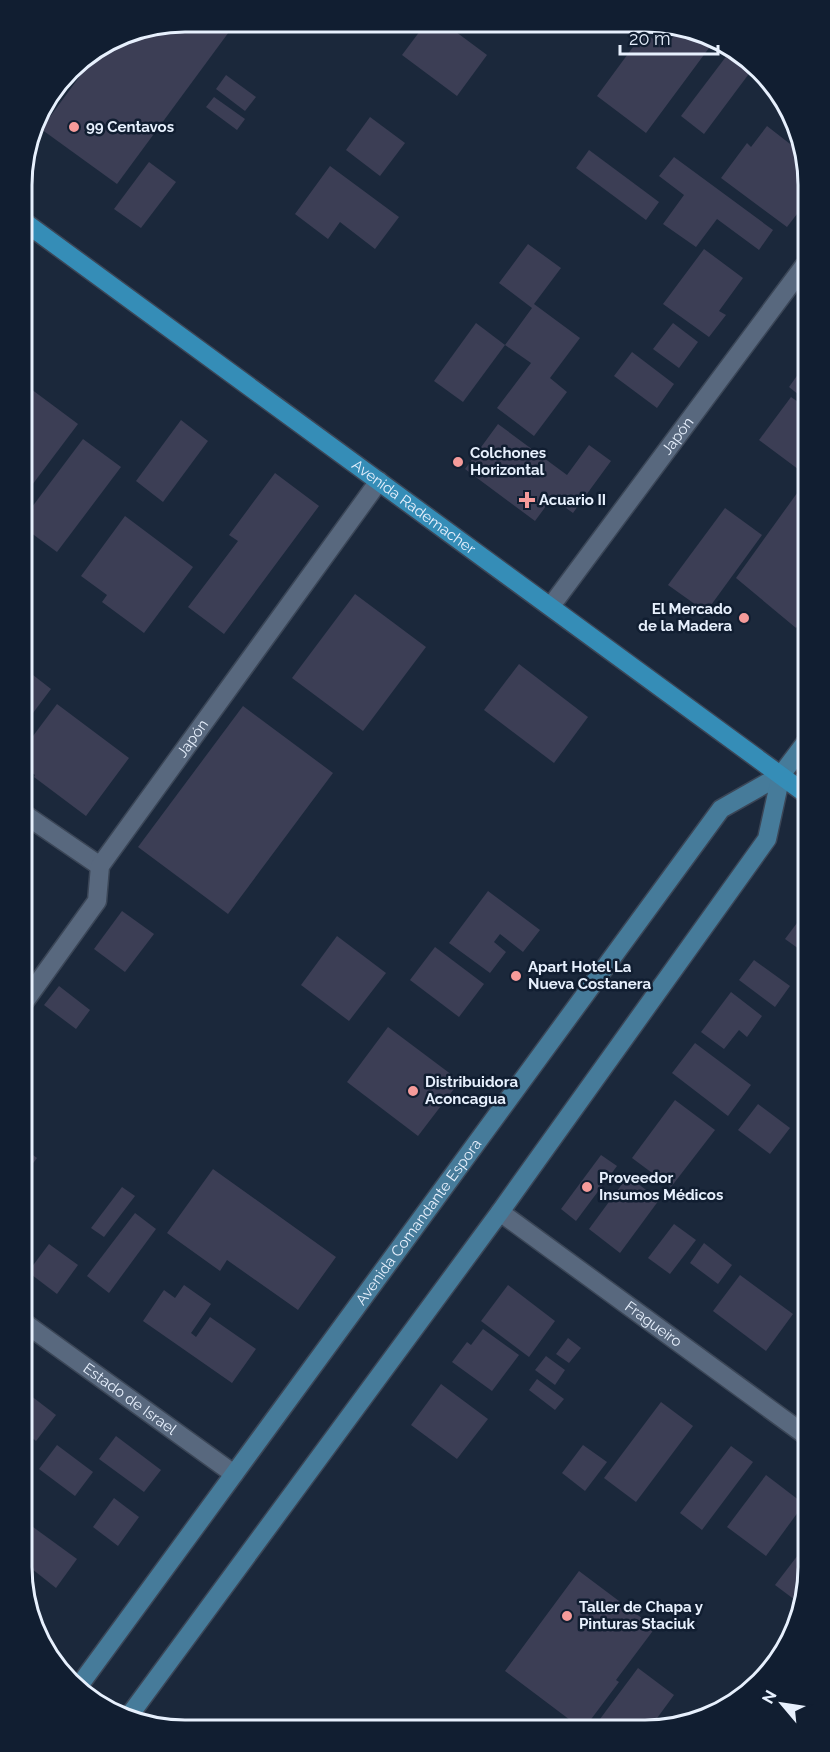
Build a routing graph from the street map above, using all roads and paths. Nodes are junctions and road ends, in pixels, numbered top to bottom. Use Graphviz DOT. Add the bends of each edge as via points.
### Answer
graph roads {
  1 [pos="32,228"];
  2 [pos="798,274"];
  3 [pos="379,482"];
  4 [pos="551,606"];
  5 [pos="798,753"];
  6 [pos="781,775"];
  7 [pos="798,788"];
  8 [pos="32,819"];
  9 [pos="100,866"];
  10 [pos="32,991"];
  11 [pos="500,1212"];
  12 [pos="32,1328"];
  13 [pos="798,1430"];
  14 [pos="234,1474"];
  15 [pos="82,1681"];
  16 [pos="133,1711"];
  1 -- 3 [label="main road, Avenida Rademacher"];
  2 -- 4 [label="street, Japón"];
  3 -- 4 [label="main road, Avenida Rademacher"];
  3 -- 9 [label="street, Japón"];
  4 -- 6 [label="main road, Avenida Rademacher"];
  5 -- 6 [label="main road, Avenida Comandante Espora"];
  6 -- 7 [label="main road, Avenida Rademacher"];
  6 -- 11 [label="main road, Avenida Comandante Espora" via="767,838"];
  6 -- 14 [label="main road, Avenida Comandante Espora" via="721,810"];
  8 -- 9 [label="street"];
  9 -- 10 [label="street" via="97,901"];
  11 -- 13 [label="street, Fragueiro"];
  11 -- 16 [label="main road, Avenida Comandante Espora"];
  12 -- 14 [label="street, Estado de Israel"];
  14 -- 15 [label="main road, Avenida Comandante Espora"];
}
